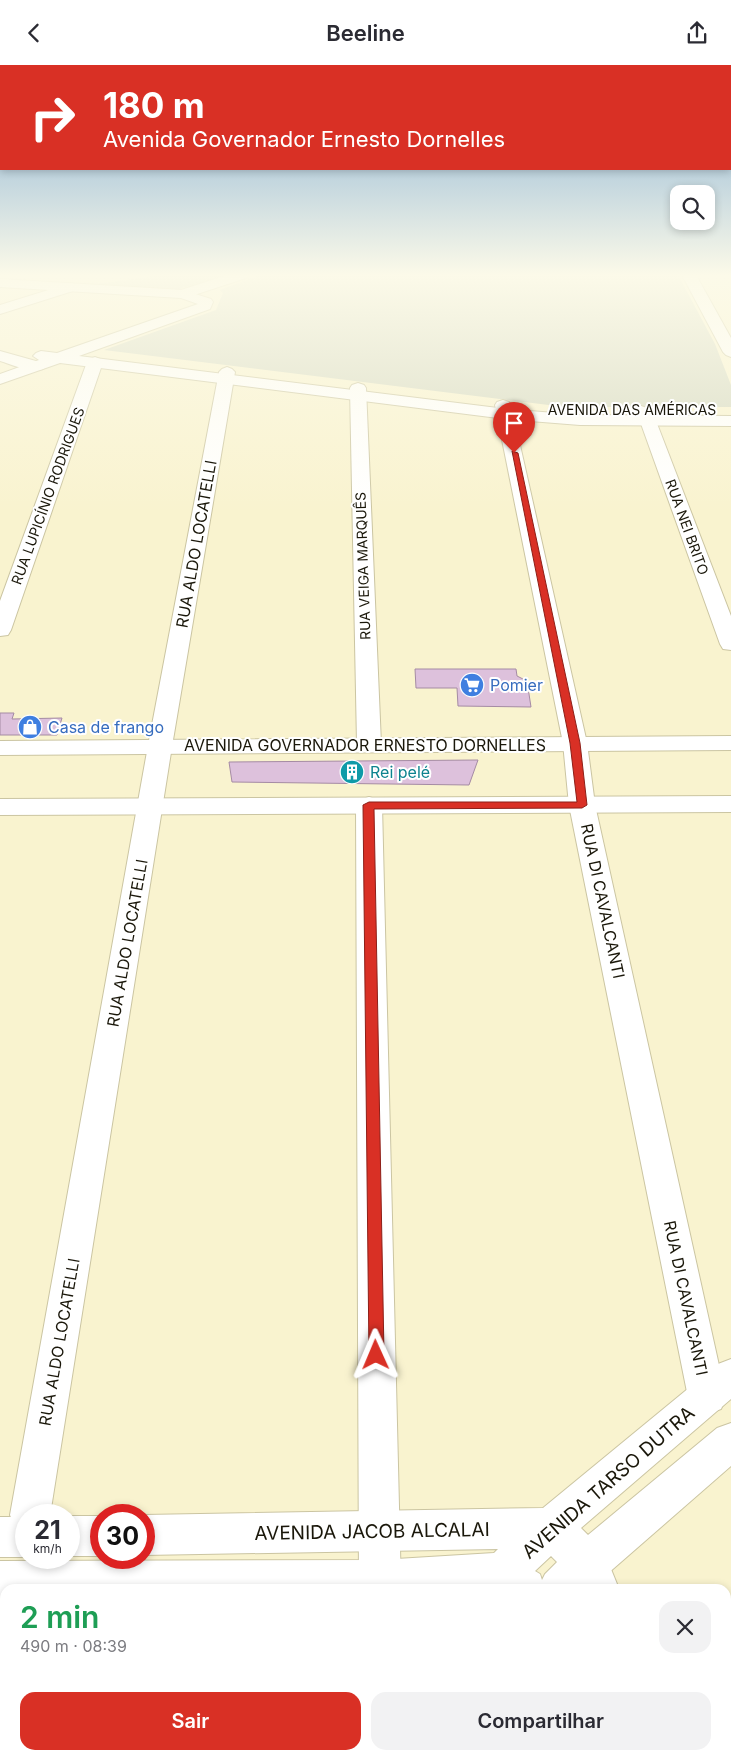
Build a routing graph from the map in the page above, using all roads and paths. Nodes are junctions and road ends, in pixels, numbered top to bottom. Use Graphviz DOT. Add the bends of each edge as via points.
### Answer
graph roads {
  1 [pos="62,354"];
  2 [pos="0,356"];
  3 [pos="40,361"];
  4 [pos="95,362"];
  5 [pos="21,363"];
  6 [pos="0,371"];
  7 [pos="226,375"];
  8 [pos="0,379"];
  9 [pos="358,393"];
  10 [pos="504,410"];
  11 [pos="731,411"];
  12 [pos="644,416"];
  13 [pos="731,421"];
  14 [pos="0,630"];
  15 [pos="731,644"];
  16 [pos="575,743"];
  17 [pos="731,743"];
  18 [pos="369,744"];
  19 [pos="160,747"];
  20 [pos="0,748"];
  21 [pos="731,804"];
  22 [pos="369,805"];
  23 [pos="582,805"];
  24 [pos="0,807"];
  25 [pos="150,807"];
  26 [pos="719,1387"];
  27 [pos="731,1441"];
  28 [pos="32,1504"];
  29 [pos="551,1528"];
  30 [pos="379,1532"];
  31 [pos="155,1535"];
  32 [pos="15,1536"];
  33 [pos="0,1537"];
  34 [pos="16,1569"];
  35 [pos="582,1580"];
  36 [pos="505,1583"];
  37 [pos="11,1584"];
  38 [pos="380,1584"];
  39 [pos="442,1584"];
  1 -- 3 [label="street, AVENIDA DAS AMÉRICAS"];
  1 -- 4 [label="street, AVENIDA DAS AMÉRICAS"];
  1 -- 7 [label="street, AVENIDA DAS AMÉRICAS"];
  2 -- 5 [label="street, AVENIDA DAS AMÉRICAS"];
  3 -- 5 [label="street, AVENIDA DAS AMÉRICAS"];
  3 -- 8 [label="street"];
  4 -- 7 [label="street, AVENIDA DAS AMÉRICAS"];
  4 -- 14 [label="street, RUA LUPICÍNIO RODRIGUES"];
  5 -- 6 [label="street"];
  7 -- 9 [label="street, AVENIDA DAS AMÉRICAS"];
  7 -- 19 [label="street, RUA ALDO LOCATELLI"];
  9 -- 10 [label="street, AVENIDA DAS AMÉRICAS"];
  9 -- 18 [label="street, RUA VEIGA MARQUÊS"];
  10 -- 12 [label="street, AVENIDA DAS AMÉRICAS" via="580,419"];
  10 -- 16 [label="street, RUA DI CAVALCANTI"];
  11 -- 12 [label="street, AVENIDA DAS AMÉRICAS"];
  12 -- 13 [label="street, AVENIDA DAS AMÉRICAS"];
  12 -- 15 [label="street, RUA NEI BRITO"];
  16 -- 17 [label="street, AVENIDA GOVERNADOR ERNESTO DORNELLES"];
  16 -- 18 [label="street, AVENIDA GOVERNADOR ERNESTO DORNELLES"];
  16 -- 23 [label="street, RUA DI CAVALCANTI"];
  18 -- 19 [label="street, AVENIDA GOVERNADOR ERNESTO DORNELLES"];
  19 -- 20 [label="street, AVENIDA GOVERNADOR ERNESTO DORNELLES"];
  19 -- 25 [label="street, RUA ALDO LOCATELLI"];
  21 -- 23 [label="street"];
  22 -- 23 [label="street"];
  22 -- 25 [label="street"];
  22 -- 30 [label="street"];
  23 -- 26 [label="street, RUA DI CAVALCANTI"];
  24 -- 25 [label="street"];
  25 -- 28 [label="street, RUA ALDO LOCATELLI"];
  26 -- 29 [label="street, AVENIDA TARSO DUTRA"];
  27 -- 35 [label="street"];
  29 -- 30 [label="street, AVENIDA JACOB ALCALAI"];
  29 -- 35 [label="street"];
  29 -- 36 [label="street, AVENIDA TARSO DUTRA"];
  30 -- 31 [label="street, AVENIDA JACOB ALCALAI"];
  30 -- 38 [label="street"];
  32 -- 33 [label="street"];
  34 -- 37 [label="street"];
  36 -- 39 [label="street"];
}
